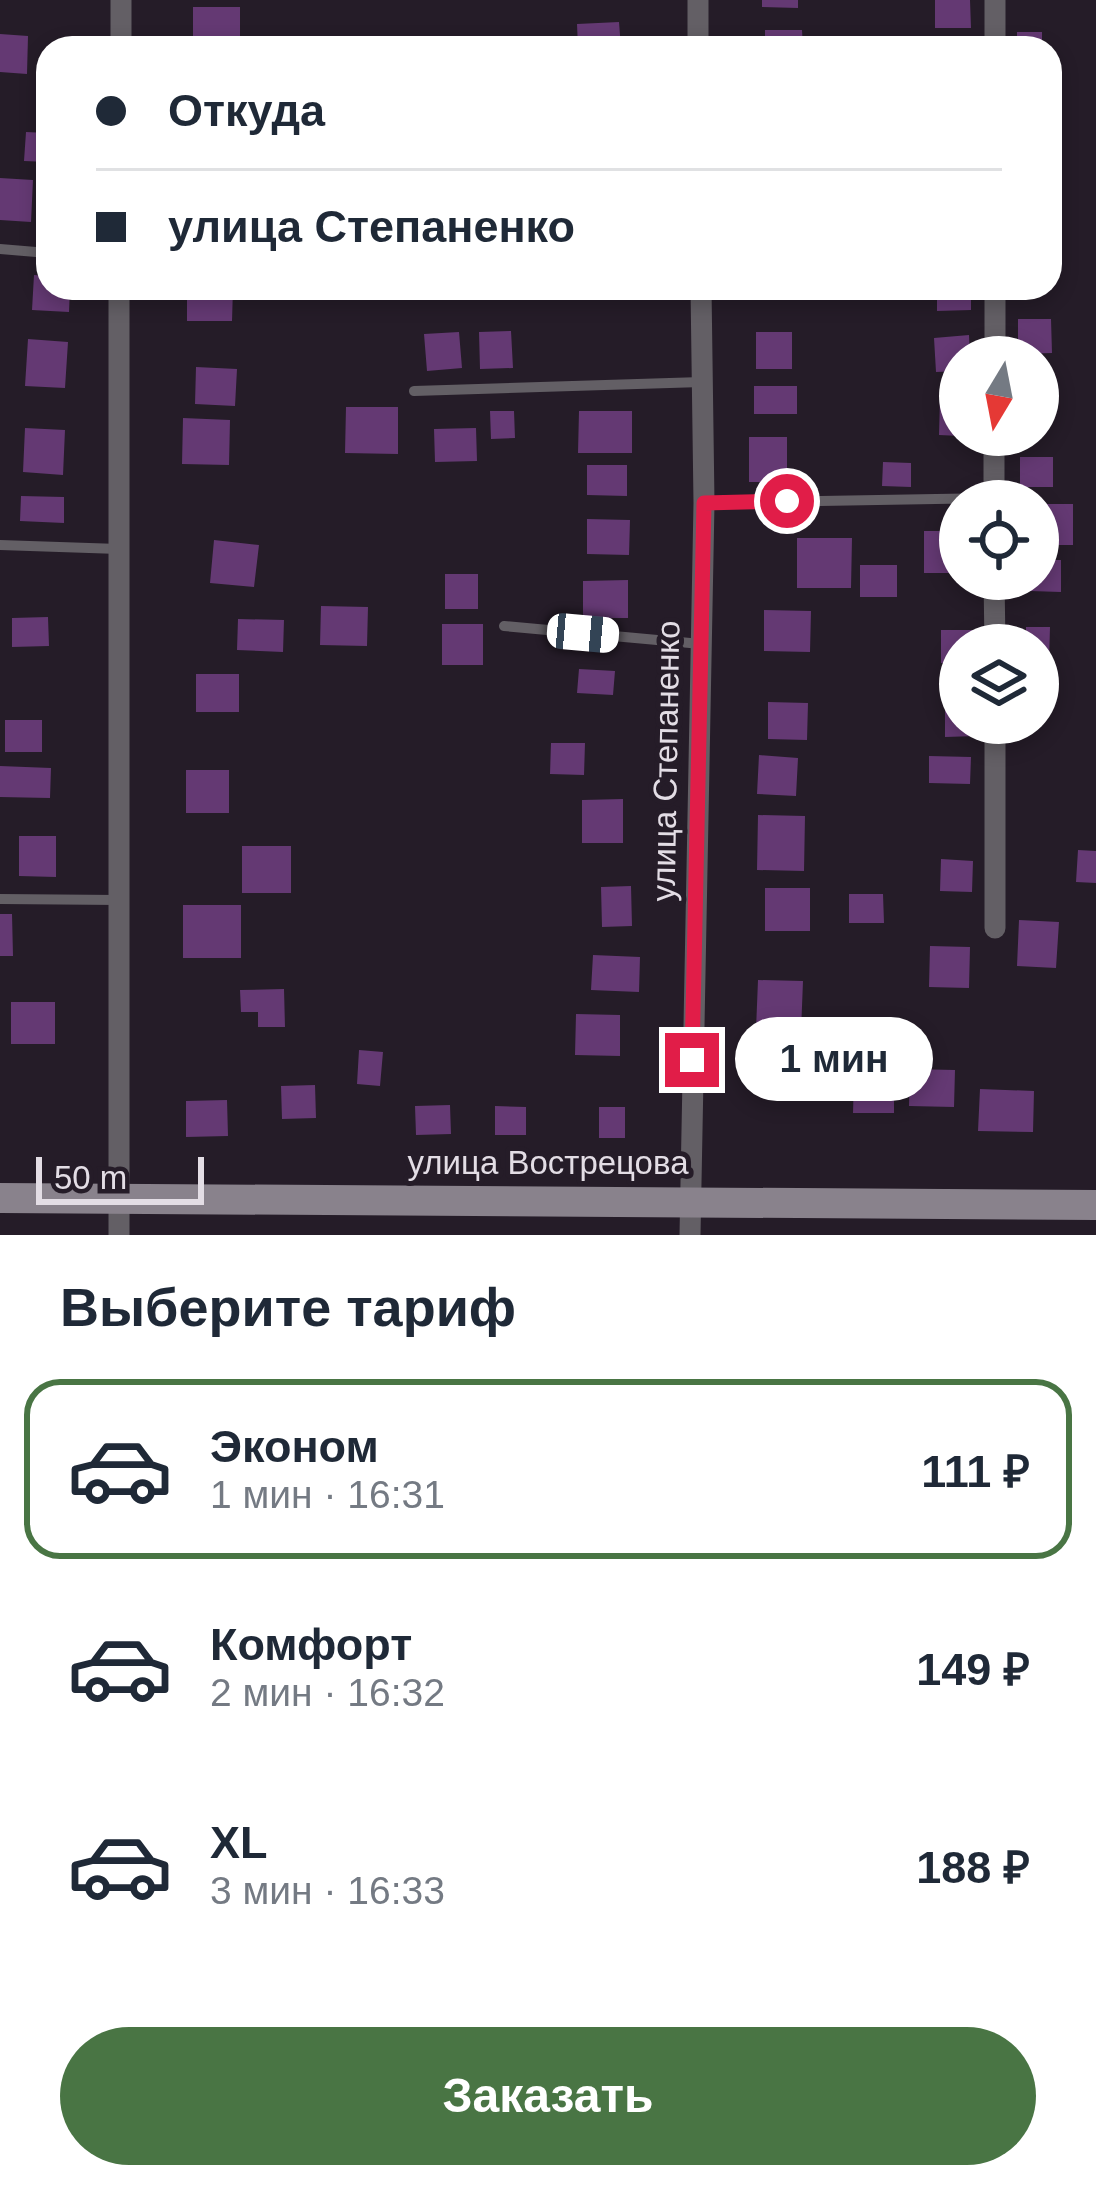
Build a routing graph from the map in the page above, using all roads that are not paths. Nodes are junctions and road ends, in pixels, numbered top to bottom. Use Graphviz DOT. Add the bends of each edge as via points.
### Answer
graph roads {
  1 [pos="122,0"];
  2 [pos="698,0"];
  3 [pos="995,0"];
  4 [pos="121,36"];
  5 [pos="698,36"];
  6 [pos="995,36"];
  7 [pos="0,249"];
  8 [pos="36,252"];
  9 [pos="119,300"];
  10 [pos="700,300"];
  11 [pos="995,300"];
  12 [pos="995,336"];
  13 [pos="702,382"];
  14 [pos="414,391"];
  15 [pos="939,501"];
  16 [pos="704,503"];
  17 [pos="0,544"];
  18 [pos="119,549"];
  19 [pos="504,626"];
  20 [pos="701,644"];
  21 [pos="995,744"];
  22 [pos="0,898"];
  23 [pos="119,900"];
  24 [pos="995,928"];
  25 [pos="0,1198"];
  26 [pos="118,1198"];
  27 [pos="689,1198"];
  28 [pos="1096,1205"];
  29 [pos="119,1235"];
  30 [pos="690,1235"];
  1 -- 4 [label="street"];
  2 -- 5 [label="street"];
  3 -- 6 [label="street"];
  7 -- 8 [label="lane"];
  9 -- 18 [label="street"];
  10 -- 13 [label="street, улица Степаненко"];
  11 -- 12 [label="street"];
  13 -- 14 [label="lane"];
  13 -- 16 [label="street, улица Степаненко"];
  15 -- 16 [label="lane"];
  16 -- 20 [label="street, улица Степаненко"];
  17 -- 18 [label="lane"];
  18 -- 23 [label="street"];
  19 -- 20 [label="lane"];
  20 -- 27 [label="street, улица Степаненко"];
  21 -- 24 [label="street"];
  22 -- 23 [label="lane"];
  23 -- 26 [label="street"];
  25 -- 26 [label="street, улица Вострецова"];
  26 -- 27 [label="street, улица Вострецова"];
  26 -- 29 [label="street"];
  27 -- 28 [label="street, улица Вострецова"];
  27 -- 30 [label="street, улица Степаненко"];
}
